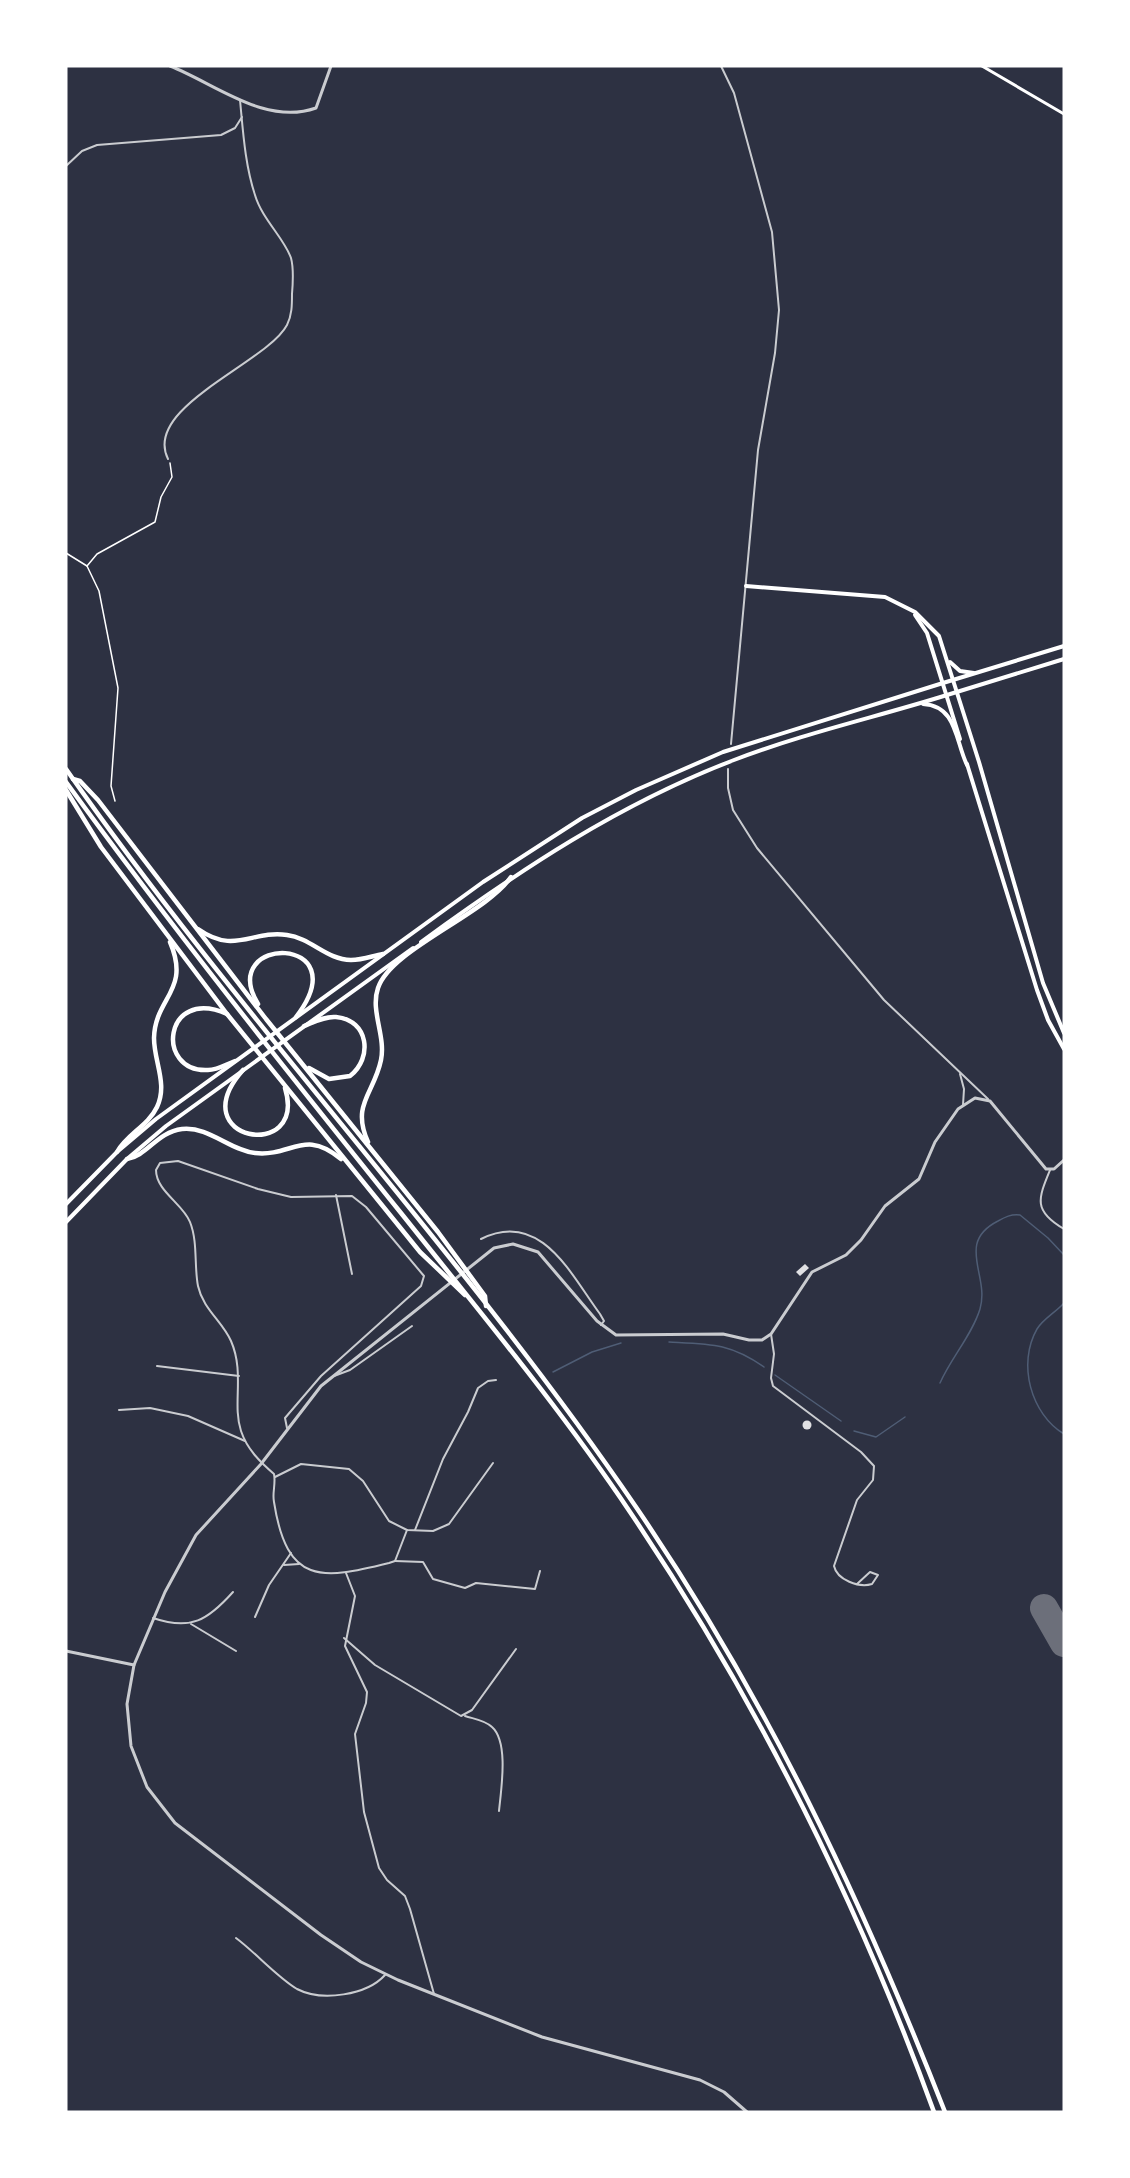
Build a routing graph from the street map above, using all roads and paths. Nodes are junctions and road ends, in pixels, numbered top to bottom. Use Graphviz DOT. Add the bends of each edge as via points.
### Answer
graph roads {
  1 [pos="170,66"];
  2 [pos="331,66"];
  3 [pos="721,66"];
  4 [pos="982,66"];
  5 [pos="240,100"];
  6 [pos="1064,114"];
  7 [pos="242,117"];
  8 [pos="66,166"];
  9 [pos="168,459"];
  10 [pos="66,554"];
  11 [pos="87,566"];
  12 [pos="746,586"];
  13 [pos="910,609"];
  14 [pos="1064,646"];
  15 [pos="947,657"];
  16 [pos="1064,659"];
  17 [pos="975,674"];
  18 [pos="953,680"];
  19 [pos="943,683"];
  20 [pos="957,692"];
  21 [pos="947,695"];
  22 [pos="920,704"];
  23 [pos="731,744"];
  24 [pos="967,765"];
  25 [pos="66,769"];
  26 [pos="728,769"];
  27 [pos="74,779"];
  28 [pos="66,782"];
  29 [pos="66,790"];
  30 [pos="116,801"];
  31 [pos="510,877"];
  32 [pos="194,926"];
  33 [pos="166,934"];
  34 [pos="383,954"];
  35 [pos="227,1014"];
  36 [pos="296,1017"];
  37 [pos="266,1019"];
  38 [pos="304,1026"];
  39 [pos="1064,1033"];
  40 [pos="1064,1049"];
  41 [pos="297,1058"];
  42 [pos="235,1061"];
  43 [pos="243,1070"];
  44 [pos="959,1071"];
  45 [pos="284,1085"];
  46 [pos="990,1101"];
  47 [pos="963,1105"];
  48 [pos="371,1147"];
  49 [pos="117,1152"];
  50 [pos="127,1159"];
  51 [pos="345,1160"];
  52 [pos="1064,1160"];
  53 [pos="1050,1170"];
  54 [pos="336,1195"];
  55 [pos="66,1204"];
  56 [pos="66,1222"];
  57 [pos="1064,1229"];
  58 [pos="481,1239"];
  59 [pos="352,1274"];
  60 [pos="469,1297"];
  61 [pos="486,1306"];
  62 [pos="602,1325"];
  63 [pos="412,1326"];
  64 [pos="771,1334"];
  65 [pos="157,1366"];
  66 [pos="239,1376"];
  67 [pos="332,1376"];
  68 [pos="496,1380"];
  69 [pos="119,1410"];
  70 [pos="287,1428"];
  71 [pos="245,1441"];
  72 [pos="493,1463"];
  73 [pos="261,1464"];
  74 [pos="275,1477"];
  75 [pos="407,1530"];
  76 [pos="415,1530"];
  77 [pos="291,1553"];
  78 [pos="395,1561"];
  79 [pos="299,1564"];
  80 [pos="284,1565"];
  81 [pos="540,1571"];
  82 [pos="346,1573"];
  83 [pos="857,1584"];
  84 [pos="233,1592"];
  85 [pos="255,1617"];
  86 [pos="153,1618"];
  87 [pos="191,1623"];
  88 [pos="344,1638"];
  89 [pos="516,1649"];
  90 [pos="66,1651"];
  91 [pos="236,1651"];
  92 [pos="134,1665"];
  93 [pos="465,1716"];
  94 [pos="499,1811"];
  95 [pos="236,1938"];
  96 [pos="385,1975"];
  97 [pos="434,1995"];
  98 [pos="747,2112"];
  99 [pos="934,2112"];
  100 [pos="945,2112"];
  1 -- 5 [label="street"];
  2 -- 5 [label="street" via="316,108 285,113"];
  3 -- 12 [label="street" via="734,93 768,215 778,291 778,332 758,450"];
  4 -- 6 [label="main road"];
  5 -- 7 [label="street"];
  7 -- 8 [label="street" via="235,129 221,135 92,146"];
  7 -- 9 [label="street" via="256,201 291,257 292,310 275,340 194,398 164,436"];
  9 -- 11 [label="path" via="172,477 161,497 155,522 97,554"];
  10 -- 11 [label="path"];
  11 -- 30 [label="path" via="99,591 119,692 111,786"];
  12 -- 13 [label="main road" via="870,595 894,600"];
  12 -- 23 [label="street"];
  13 -- 15 [label="main road" via="939,636"];
  13 -- 19 [label="main road" via="927,633"];
  14 -- 17 [label="main road"];
  15 -- 17 [label="main road" via="958,670"];
  15 -- 18 [label="main road"];
  16 -- 20 [label="main road"];
  17 -- 18 [label="main road"];
  18 -- 19 [label="main road"];
  18 -- 20 [label="main road"];
  19 -- 21 [label="main road"];
  19 -- 34 [label="main road" via="723,752 636,790 531,849"];
  20 -- 21 [label="main road"];
  20 -- 39 [label="main road" via="1043,982"];
  21 -- 22 [label="main road"];
  21 -- 24 [label="main road"];
  22 -- 24 [label="main road" via="937,706 948,713"];
  22 -- 31 [label="main road" via="805,736 683,781 590,828"];
  24 -- 40 [label="main road" via="1036,990"];
  25 -- 27 [label="highway"];
  26 -- 44 [label="street" via="733,810 757,848 884,1000"];
  27 -- 32 [label="highway" via="98,800"];
  27 -- 61 [label="highway" via="220,975"];
  28 -- 60 [label="highway" via="214,980"];
  29 -- 33 [label="highway" via="101,847"];
  31 -- 38 [label="main road"];
  31 -- 48 [label="highway" via="492,895 399,962 380,983 376,998 382,1049 361,1114"];
  32 -- 34 [label="highway" via="225,942 285,934 345,959"];
  32 -- 37 [label="highway"];
  33 -- 35 [label="highway"];
  33 -- 49 [label="highway" via="178,974 154,1036 160,1099 152,1116"];
  34 -- 36 [label="main road"];
  35 -- 42 [label="highway" via="208,1008 193,1009 175,1026 173,1044 181,1061 192,1068 214,1070"];
  35 -- 45 [label="highway"];
  36 -- 37 [label="highway" via="311,995 312,975 297,956 276,952 262,959 251,975 251,990"];
  36 -- 42 [label="main road"];
  37 -- 41 [label="highway"];
  38 -- 41 [label="highway" via="332,1017 345,1019 361,1032 366,1052 355,1072 336,1080 313,1072"];
  38 -- 43 [label="main road"];
  41 -- 48 [label="highway"];
  42 -- 49 [label="main road"];
  43 -- 45 [label="highway" via="231,1083 225,1104 231,1124 245,1134 265,1135 283,1123 288,1109"];
  43 -- 50 [label="main road"];
  44 -- 46 [label="street"];
  44 -- 47 [label="street"];
  45 -- 51 [label="highway"];
  46 -- 47 [label="street" via="975,1098"];
  46 -- 53 [label="street"];
  47 -- 64 [label="street" via="935,1142 919,1179 888,1203 846,1255 812,1272"];
  48 -- 61 [label="highway" via="485,1296"];
  49 -- 55 [label="main road"];
  50 -- 51 [label="highway" via="135,1158 165,1134 192,1129 250,1152 313,1143"];
  50 -- 56 [label="main road"];
  51 -- 60 [label="highway" via="430,1262"];
  52 -- 53 [label="street"];
  53 -- 57 [label="street" via="1039,1197 1040,1206"];
  54 -- 59 [label="street"];
  54 -- 66 [label="street" via="291,1197 178,1161 168,1160 157,1166 159,1181 191,1225 199,1289 231,1340"];
  54 -- 70 [label="street" via="352,1196 361,1202 425,1279 306,1392 285,1418"];
  58 -- 62 [label="street" via="513,1231 542,1241 600,1314"];
  60 -- 99 [label="highway" via="628,1509 744,1694 852,1906"];
  61 -- 100 [label="highway" via="547,1382 634,1504 750,1689 837,1857"];
  62 -- 64 [label="street" via="624,1337 723,1334 753,1341"];
  62 -- 67 [label="street" via="548,1261 531,1248 507,1244 477,1259"];
  63 -- 67 [label="street" via="350,1370"];
  64 -- 83 [label="street" via="771,1378 776,1388 874,1466 873,1480 857,1500 834,1566 840,1576"];
  65 -- 66 [label="street"];
  66 -- 71 [label="street" via="239,1424"];
  67 -- 70 [label="street" via="313,1393"];
  68 -- 76 [label="street" via="488,1380 478,1388 443,1459"];
  69 -- 71 [label="street" via="150,1408 188,1416"];
  70 -- 73 [label="street"];
  71 -- 73 [label="street"];
  72 -- 76 [label="street" via="446,1527"];
  73 -- 74 [label="street"];
  73 -- 86 [label="street" via="196,1535"];
  74 -- 75 [label="street" via="301,1464 349,1469 363,1481 385,1518"];
  74 -- 77 [label="street" via="275,1508"];
  75 -- 76 [label="street"];
  75 -- 78 [label="street"];
  77 -- 79 [label="street"];
  77 -- 80 [label="street"];
  78 -- 81 [label="street" via="423,1562 432,1579 465,1588 476,1583 535,1589"];
  78 -- 82 [label="street"];
  79 -- 80 [label="street"];
  79 -- 82 [label="street" via="326,1574"];
  80 -- 85 [label="street" via="269,1585"];
  82 -- 88 [label="street" via="355,1596"];
  83 -- 83 [label="street" via="872,1584 878,1575 870,1572"];
  84 -- 87 [label="street" via="207,1617"];
  86 -- 87 [label="street"];
  86 -- 92 [label="street"];
  87 -- 91 [label="street"];
  88 -- 93 [label="street" via="379,1667 420,1689 454,1714"];
  88 -- 97 [label="street" via="347,1653 367,1692 355,1734 361,1800 368,1829 382,1874 408,1902"];
  89 -- 93 [label="street"];
  90 -- 92 [label="street"];
  92 -- 96 [label="street" via="127,1697 130,1737 141,1774 159,1805 188,1834 321,1935"];
  93 -- 94 [label="street" via="488,1724 500,1740"];
  95 -- 96 [label="street" via="303,1991 352,1994"];
  96 -- 97 [label="street"];
  97 -- 98 [label="street" via="542,2037 700,2080 724,2092"];
}
